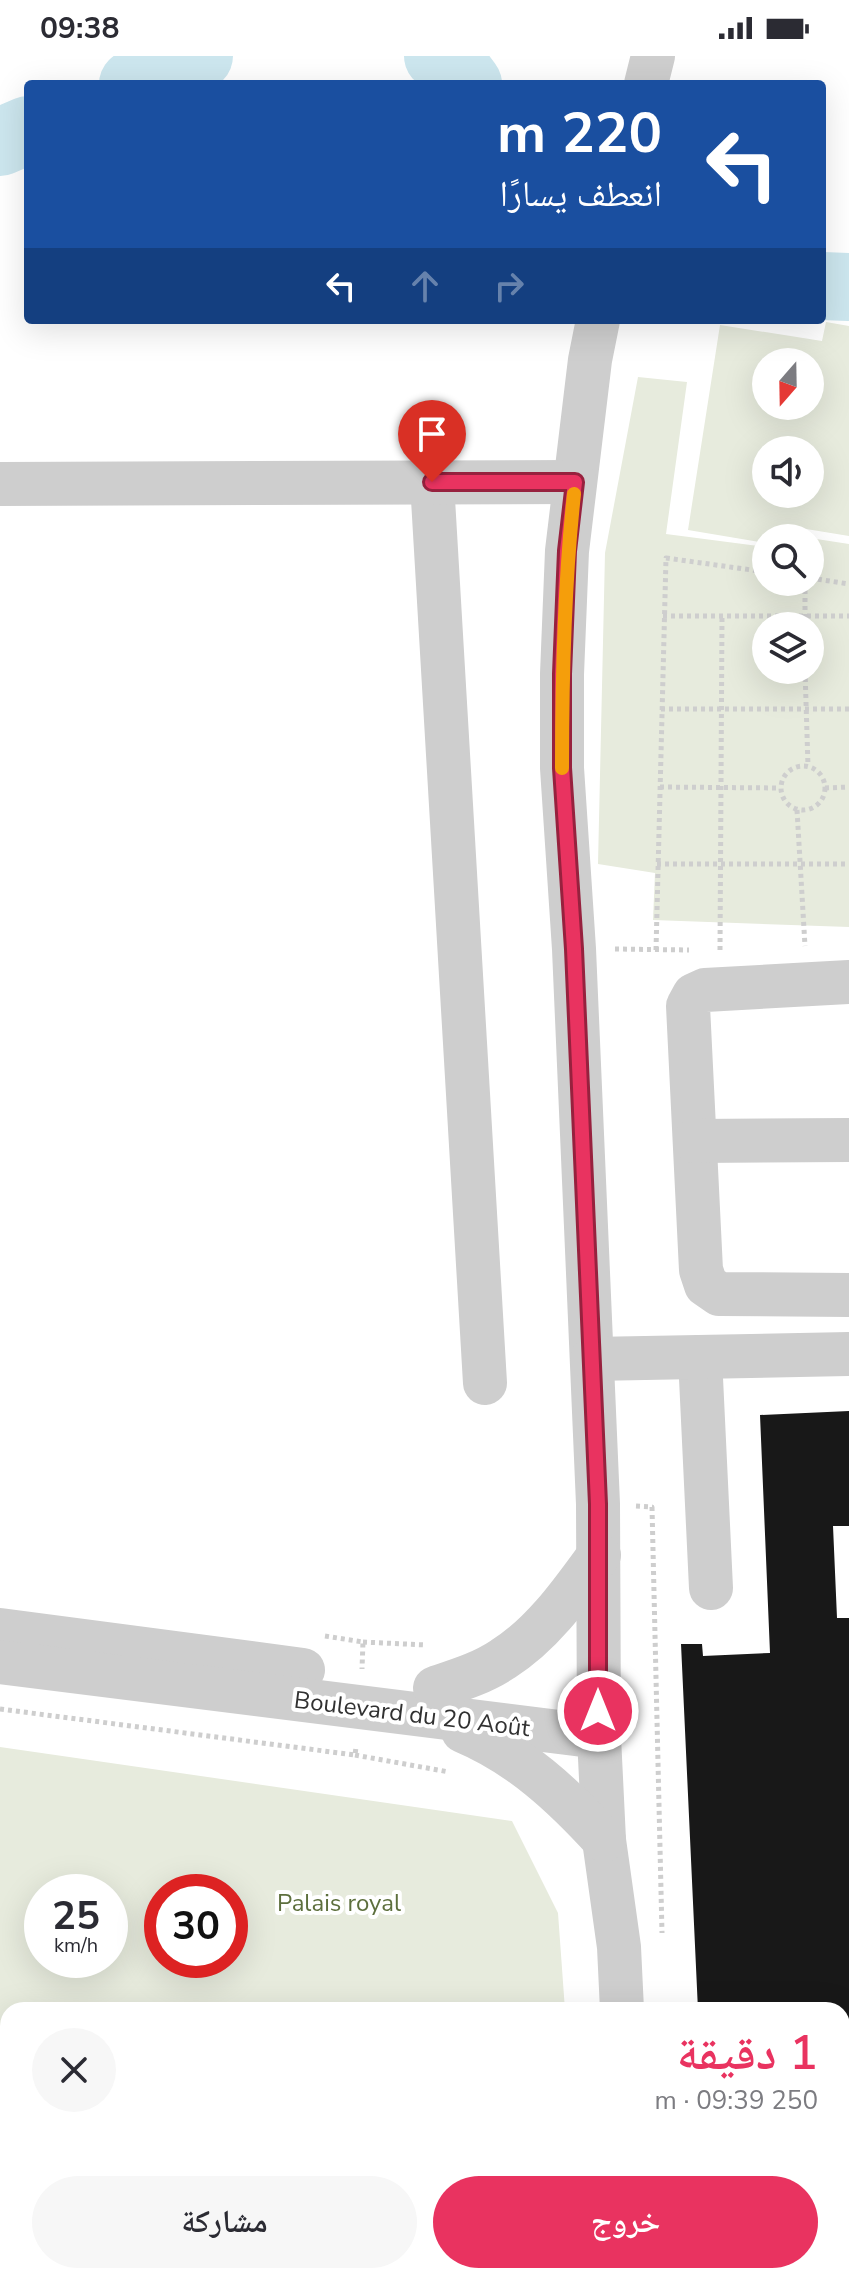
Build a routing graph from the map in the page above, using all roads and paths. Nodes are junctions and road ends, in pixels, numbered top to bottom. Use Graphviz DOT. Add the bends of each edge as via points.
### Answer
graph roads {
  1 [pos="653,56"];
  2 [pos="647,80"];
  3 [pos="594,340"];
  4 [pos="432,482"];
  5 [pos="575,482"];
  6 [pos="0,484"];
  7 [pos="752,570"];
  8 [pos="824,582"];
  9 [pos="849,584"];
  10 [pos="663,616"];
  11 [pos="722,616"];
  12 [pos="752,616"];
  13 [pos="824,616"];
  14 [pos="849,616"];
  15 [pos="805,684"];
  16 [pos="661,709"];
  17 [pos="721,709"];
  18 [pos="805,709"];
  19 [pos="849,709"];
  20 [pos="808,766"];
  21 [pos="660,787"];
  22 [pos="721,787"];
  23 [pos="849,787"];
  24 [pos="780,788"];
  25 [pos="825,788"];
  26 [pos="797,810"];
  27 [pos="657,864"];
  28 [pos="800,864"];
  29 [pos="849,864"];
  30 [pos="720,865"];
  31 [pos="656,950"];
  32 [pos="720,950"];
  33 [pos="805,951"];
  34 [pos="849,982"];
  35 [pos="849,1140"];
  36 [pos="695,1141"];
  37 [pos="849,1295"];
  38 [pos="849,1354"];
  39 [pos="700,1357"];
  40 [pos="592,1359"];
  41 [pos="485,1383"];
  42 [pos="599,1555"];
  43 [pos="711,1588"];
  44 [pos="0,1630"];
  45 [pos="0,1662"];
  46 [pos="433,1703"];
  47 [pos="358,1708"];
  48 [pos="0,1709"];
  49 [pos="598,1724"];
  50 [pos="355,1755"];
  51 [pos="457,1773"];
  52 [pos="604,1840"];
  53 [pos="622,2002"];
  1 -- 2 [label="street"];
  3 -- 5 [label="street"];
  4 -- 5 [label="street"];
  4 -- 6 [label="street"];
  4 -- 41 [label="street"];
  5 -- 40 [label="street" via="562,658 562,768"];
  7 -- 10 [label="path" via="666,558"];
  8 -- 9 [label="path"];
  10 -- 11 [label="path"];
  10 -- 16 [label="path"];
  11 -- 12 [label="path"];
  11 -- 17 [label="path"];
  13 -- 14 [label="path"];
  15 -- 18 [label="path"];
  16 -- 17 [label="path"];
  16 -- 21 [label="path"];
  17 -- 18 [label="path"];
  17 -- 22 [label="path"];
  18 -- 19 [label="path"];
  18 -- 20 [label="path"];
  20 -- 24 [label="path" via="789,770"];
  20 -- 25 [label="path" via="823,778"];
  21 -- 22 [label="path"];
  21 -- 27 [label="path"];
  22 -- 24 [label="path"];
  22 -- 30 [label="path"];
  23 -- 25 [label="path"];
  24 -- 26 [label="path" via="782,798"];
  25 -- 26 [label="path" via="817,806"];
  26 -- 28 [label="path"];
  27 -- 30 [label="path"];
  27 -- 31 [label="path"];
  28 -- 29 [label="path"];
  28 -- 30 [label="path"];
  28 -- 33 [label="path"];
  30 -- 32 [label="path"];
  34 -- 36 [label="street" via="705,990 694,995 688,1006"];
  35 -- 36 [label="street"];
  36 -- 37 [label="street" via="706,1285 728,1295"];
  38 -- 39 [label="street"];
  39 -- 40 [label="street"];
  39 -- 43 [label="street"];
  40 -- 42 [label="street"];
  42 -- 46 [label="street" via="533,1635"];
  42 -- 49 [label="street"];
  44 -- 46 [label="street, Boulevard du 20 Août"];
  45 -- 47 [label="street, Boulevard du 20 Août"];
  46 -- 47 [label="street, Boulevard du 20 Août"];
  46 -- 49 [label="street, Boulevard du 20 Août"];
  46 -- 52 [label="street" via="527,1766"];
  47 -- 50 [label="path"];
  48 -- 50 [label="path"];
  49 -- 52 [label="street"];
  50 -- 51 [label="path"];
  52 -- 53 [label="street"];
}
